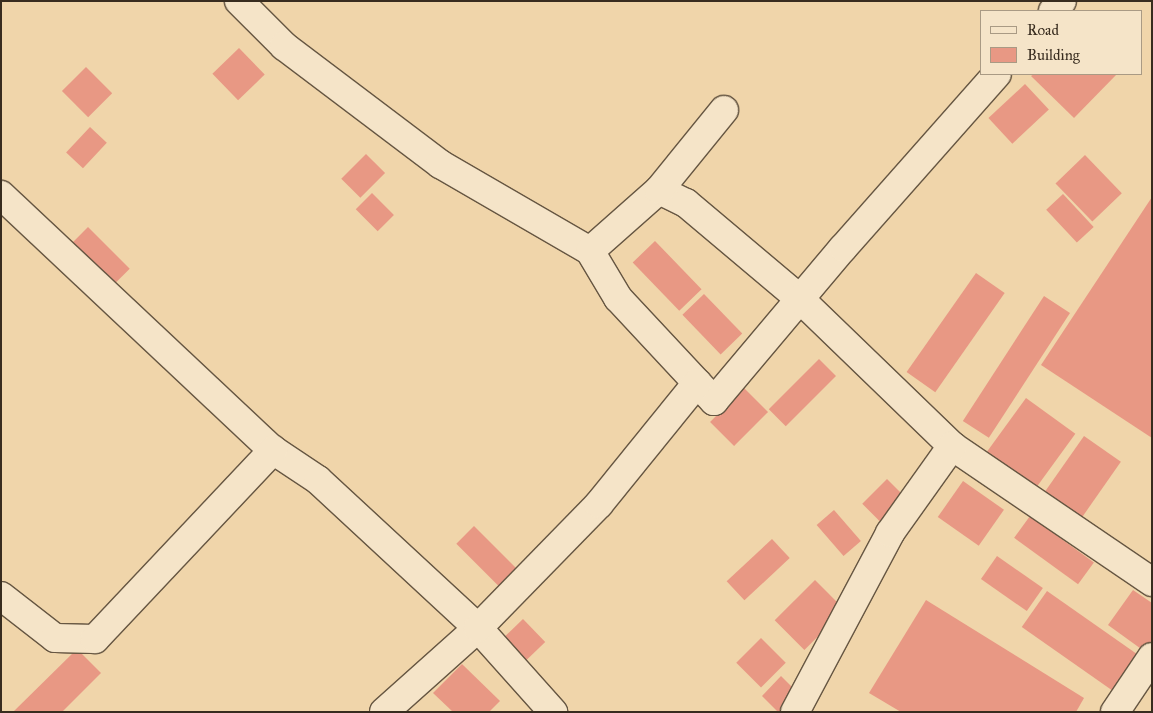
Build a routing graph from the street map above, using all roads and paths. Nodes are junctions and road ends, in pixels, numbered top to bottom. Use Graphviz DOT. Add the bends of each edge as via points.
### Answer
graph roads {
  1 [pos="239,1"];
  2 [pos="996,75"];
  3 [pos="724,110"];
  4 [pos="658,190"];
  5 [pos="1,195"];
  6 [pos="590,252"];
  7 [pos="800,299"];
  8 [pos="697,383"];
  9 [pos="952,446"];
  10 [pos="274,450"];
  11 [pos="1152,582"];
  12 [pos="1,596"];
  13 [pos="478,628"];
  14 [pos="1152,657"];
  15 [pos="384,712"];
  16 [pos="553,712"];
  17 [pos="795,712"];
  18 [pos="1115,712"];
  1 -- 6 [label="street" via="284,46 440,164"];
  2 -- 7 [label="street"];
  3 -- 4 [label="street"];
  4 -- 6 [label="street"];
  4 -- 7 [label="street" via="686,203"];
  5 -- 10 [label="street"];
  6 -- 8 [label="street" via="618,298"];
  7 -- 8 [label="street" via="714,401"];
  7 -- 9 [label="street"];
  8 -- 13 [label="street" via="599,504"];
  9 -- 11 [label="street"];
  9 -- 17 [label="street" via="890,533"];
  10 -- 12 [label="street" via="95,639 55,638"];
  10 -- 13 [label="street" via="318,480"];
  13 -- 15 [label="street"];
  13 -- 16 [label="street"];
  14 -- 18 [label="street"];
}
